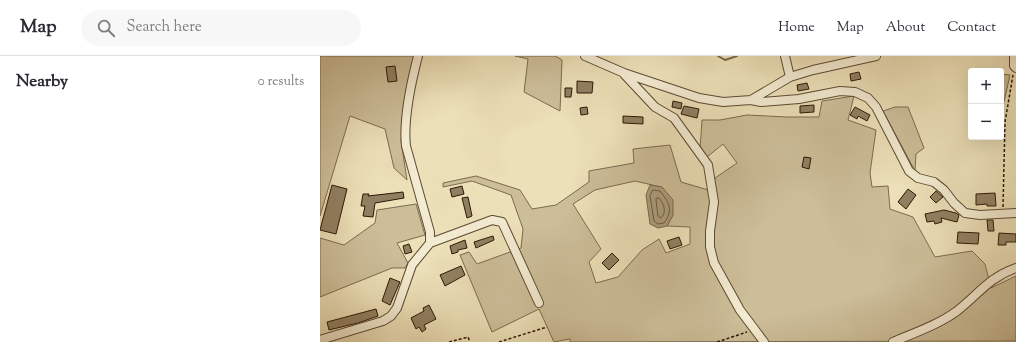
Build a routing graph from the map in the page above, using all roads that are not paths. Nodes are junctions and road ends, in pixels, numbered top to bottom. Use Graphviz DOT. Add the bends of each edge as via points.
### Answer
graph roads {
  1 [pos="418,56"];
  2 [pos="585,56"];
  3 [pos="785,56"];
  4 [pos="876,56"];
  5 [pos="1014,56"];
  6 [pos="1015,67"];
  7 [pos="624,73"];
  8 [pos="790,77"];
  9 [pos="751,100"];
  10 [pos="1016,213"];
  11 [pos="430,243"];
  12 [pos="1016,268"];
  13 [pos="539,303"];
  14 [pos="320,340"];
  15 [pos="764,342"];
  16 [pos="893,342"];
  1 -- 11 [label="street" via="404,135 430,232"];
  2 -- 7 [label="street"];
  3 -- 8 [label="street"];
  4 -- 8 [label="street"];
  5 -- 6 [label="street"];
  7 -- 9 [label="street" via="699,98 723,102"];
  7 -- 15 [label="street" via="655,107 674,118 708,165 714,202 710,231 714,263 740,310"];
  8 -- 9 [label="street"];
  9 -- 10 [label="street" via="761,102 800,99 840,91 856,92 868,98 876,107 910,171 918,178 934,182 965,213"];
  11 -- 13 [label="street" via="492,220 502,222"];
  11 -- 14 [label="street" via="412,265 392,316"];
  12 -- 16 [label="street" via="988,282 956,311 938,323"];
}
